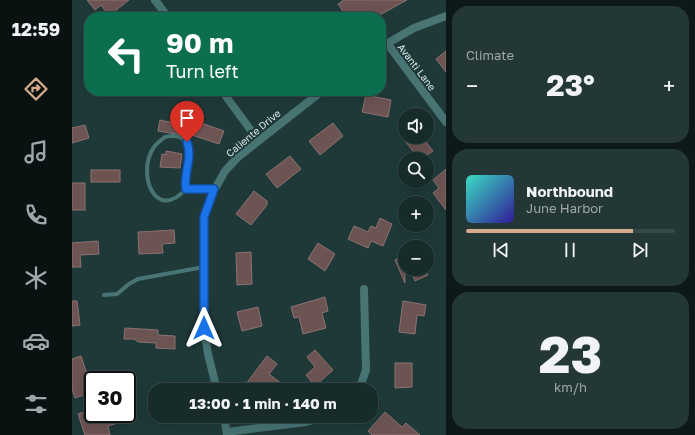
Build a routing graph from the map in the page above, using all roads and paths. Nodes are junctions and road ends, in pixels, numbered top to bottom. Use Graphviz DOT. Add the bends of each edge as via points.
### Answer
graph roads {
  1 [pos="155,0"];
  2 [pos="164,12"];
  3 [pos="446,16"];
  4 [pos="386,44"];
  5 [pos="386,47"];
  6 [pos="226,96"];
  7 [pos="315,96"];
  8 [pos="446,122"];
  9 [pos="258,140"];
  10 [pos="186,189"];
  11 [pos="214,189"];
  12 [pos="204,267"];
  13 [pos="364,288"];
  14 [pos="104,295"];
  15 [pos="215,383"];
  16 [pos="361,383"];
  17 [pos="225,423"];
  18 [pos="299,423"];
  19 [pos="227,434"];
  1 -- 2 [label="street"];
  3 -- 4 [label="street" via="414,28"];
  5 -- 8 [label="street, Avanti Lane"];
  6 -- 9 [label="street"];
  7 -- 9 [label="street, Caliente Drive"];
  9 -- 11 [label="street, Caliente Drive" via="238,157"];
  10 -- 10 [label="lane" via="179,196 162,200 156,197 149,186 147,171 150,156 153,148 166,137 179,137 187,142 190,149 184,180"];
  10 -- 11 [label="lane"];
  11 -- 12 [label="street, Caliente Drive" via="204,217"];
  12 -- 14 [label="lane" via="138,279 117,294"];
  12 -- 15 [label="street, Caliente Drive" via="205,340"];
  13 -- 16 [label="street" via="366,370"];
  17 -- 19 [label="street"];
  18 -- 19 [label="street"];
}
